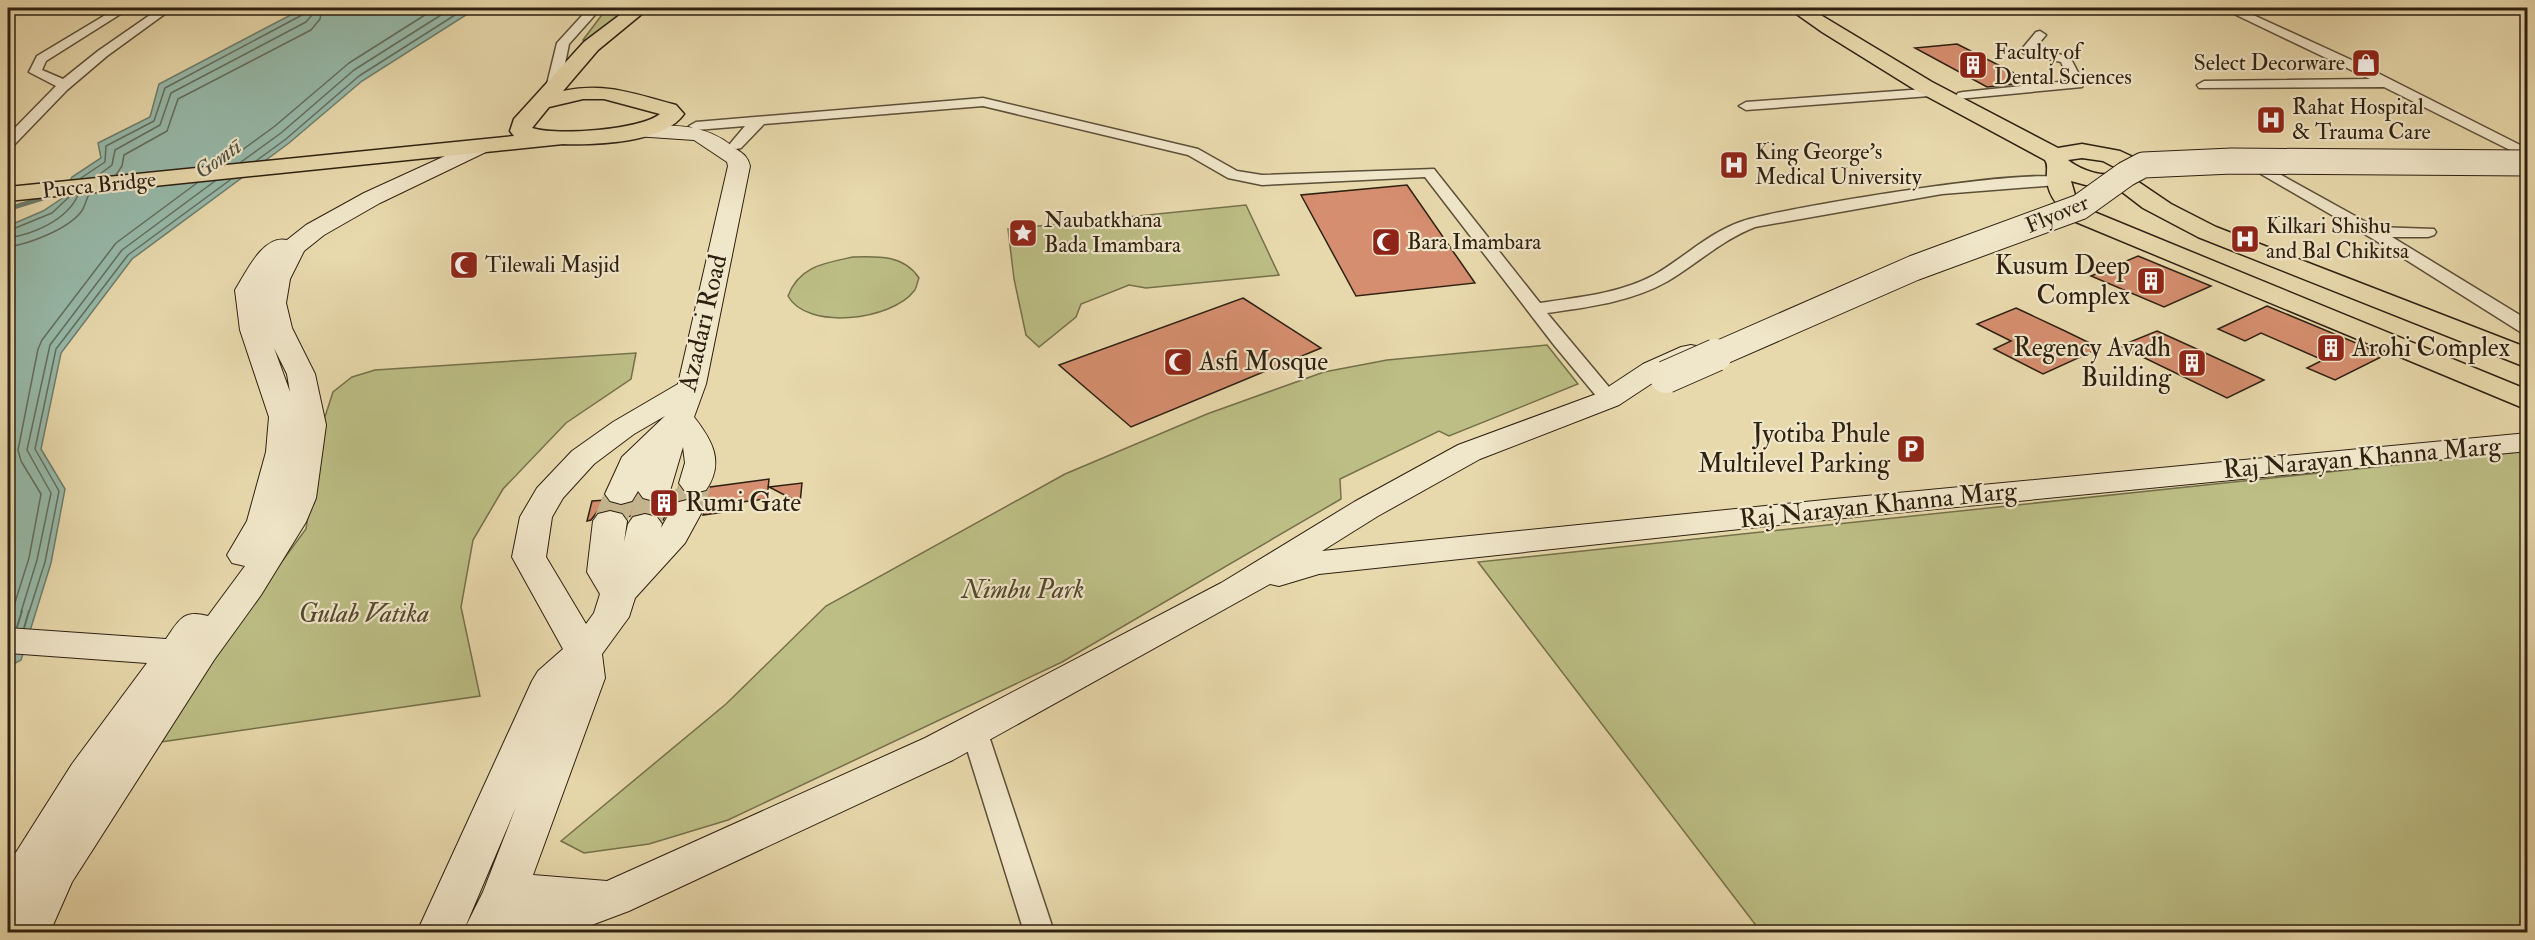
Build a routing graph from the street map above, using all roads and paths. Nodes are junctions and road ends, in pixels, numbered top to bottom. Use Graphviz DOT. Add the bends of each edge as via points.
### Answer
graph roads {
  1 [pos="124,8"];
  2 [pos="167,8"];
  3 [pos="595,8"];
  4 [pos="1797,8"];
  5 [pos="1816,8"];
  6 [pos="647,9"];
  7 [pos="2234,10"];
  8 [pos="2040,35"];
  9 [pos="1883,56"];
  10 [pos="2387,83"];
  11 [pos="65,85"];
  12 [pos="2204,85"];
  13 [pos="1938,92"];
  14 [pos="605,93"];
  15 [pos="548,95"];
  16 [pos="1963,96"];
  17 [pos="1746,106"];
  18 [pos="760,121"];
  19 [pos="664,123"];
  20 [pos="522,124"];
  21 [pos="696,126"];
  22 [pos="642,132"];
  23 [pos="560,138"];
  24 [pos="8,143"];
  25 [pos="480,146"];
  26 [pos="443,150"];
  27 [pos="736,151"];
  28 [pos="2528,155"];
  29 [pos="2249,161"];
  30 [pos="2061,163"];
  31 [pos="2528,163"];
  32 [pos="2127,171"];
  33 [pos="8,194"];
  34 [pos="2085,217"];
  35 [pos="2371,232"];
  36 [pos="2428,232"];
  37 [pos="1536,309"];
  38 [pos="2528,329"];
  39 [pos="2528,359"];
  40 [pos="285,373"];
  41 [pos="1609,399"];
  42 [pos="2528,400"];
  43 [pos="685,404"];
  44 [pos="2528,442"];
  45 [pos="654,491"];
  46 [pos="645,524"];
  47 [pos="1233,591"];
  48 [pos="618,594"];
  49 [pos="8,640"];
  50 [pos="188,652"];
  51 [pos="584,652"];
  52 [pos="974,730"];
  53 [pos="505,892"];
  54 [pos="613,898"];
  55 [pos="8,903"];
  56 [pos="27,933"];
  57 [pos="440,933"];
  58 [pos="486,933"];
  59 [pos="522,933"];
  60 [pos="1039,933"];
  1 -- 11 [label="street" via="42,59 35,72"];
  2 -- 11 [label="street" via="111,45"];
  3 -- 15 [label="street" via="563,43"];
  4 -- 9 [label="main road"];
  5 -- 9 [label="main road"];
  6 -- 14 [label="main road" via="590,68"];
  6 -- 15 [label="main road" via="591,46"];
  7 -- 10 [label="street"];
  8 -- 16 [label="street" via="2027,50 2066,60 2077,84"];
  9 -- 13 [label="main road"];
  9 -- 16 [label="main road"];
  10 -- 12 [label="street"];
  10 -- 28 [label="street"];
  11 -- 24 [label="street" via="33,112"];
  13 -- 17 [label="street"];
  13 -- 30 [label="main road"];
  14 -- 15 [label="main road"];
  14 -- 19 [label="main road" via="668,110 673,114"];
  15 -- 20 [label="main road"];
  16 -- 30 [label="main road" via="2049,143"];
  18 -- 21 [label="street"];
  18 -- 27 [label="street"];
  18 -- 37 [label="street" via="983,102 1193,152 1233,175 1262,180 1429,172"];
  19 -- 21 [label="street"];
  19 -- 22 [label="main road"];
  20 -- 23 [label="main road" via="522,131"];
  20 -- 26 [label="main road" via="513,131"];
  21 -- 27 [label="street" via="714,131"];
  22 -- 23 [label="main road"];
  22 -- 27 [label="street" via="702,136 717,143 730,156"];
  23 -- 25 [label="main road"];
  25 -- 26 [label="main road"];
  25 -- 40 [label="street" via="372,198 315,230 294,247 277,279 273,303"];
  26 -- 33 [label="main road, Pucca Bridge"];
  26 -- 40 [label="street" via="325,212 292,234 264,264 248,290 254,330"];
  27 -- 43 [label="street, Azadari Road" via="739,166"];
  29 -- 31 [label="street"];
  29 -- 32 [label="street"];
  29 -- 35 [label="street"];
  30 -- 32 [label="main road" via="2096,153"];
  30 -- 34 [label="main road" via="2066,201"];
  30 -- 37 [label="street" via="2014,180 1751,223 1732,229 1648,285 1611,297"];
  31 -- 41 [label="street, Flyover, bridge" via="2244,161 2143,165 2130,170 2080,207 1914,268"];
  32 -- 39 [label="main road" via="2132,189 2207,232"];
  34 -- 41 [label="street" via="1915,259 1653,370"];
  34 -- 42 [label="main road"];
  35 -- 36 [label="street"];
  35 -- 38 [label="street"];
  37 -- 41 [label="street"];
  40 -- 50 [label="street" via="311,425 300,498 249,587"];
  41 -- 47 [label="street" via="1468,452"];
  43 -- 45 [label="street"];
  43 -- 48 [label="street" via="633,464 615,507 604,572"];
  43 -- 48 [label="street, Azadari Road" via="702,464 691,497 673,536"];
  43 -- 51 [label="street" via="597,446 564,473 535,518 529,557"];
  44 -- 47 [label="street, Raj Narayan Khanna Marg" via="1316,563"];
  46 -- 48 [label="street" via="641,543"];
  47 -- 52 [label="street"];
  48 -- 51 [label="street" via="611,617"];
  49 -- 50 [label="street"];
  50 -- 55 [label="street" via="86,775"];
  50 -- 56 [label="street" via="117,775 53,874"];
  51 -- 53 [label="street" via="586,678"];
  51 -- 57 [label="street" via="550,681"];
  52 -- 54 [label="street"];
  52 -- 60 [label="street"];
  53 -- 54 [label="street"];
  53 -- 58 [label="street"];
  54 -- 59 [label="street"];
}
